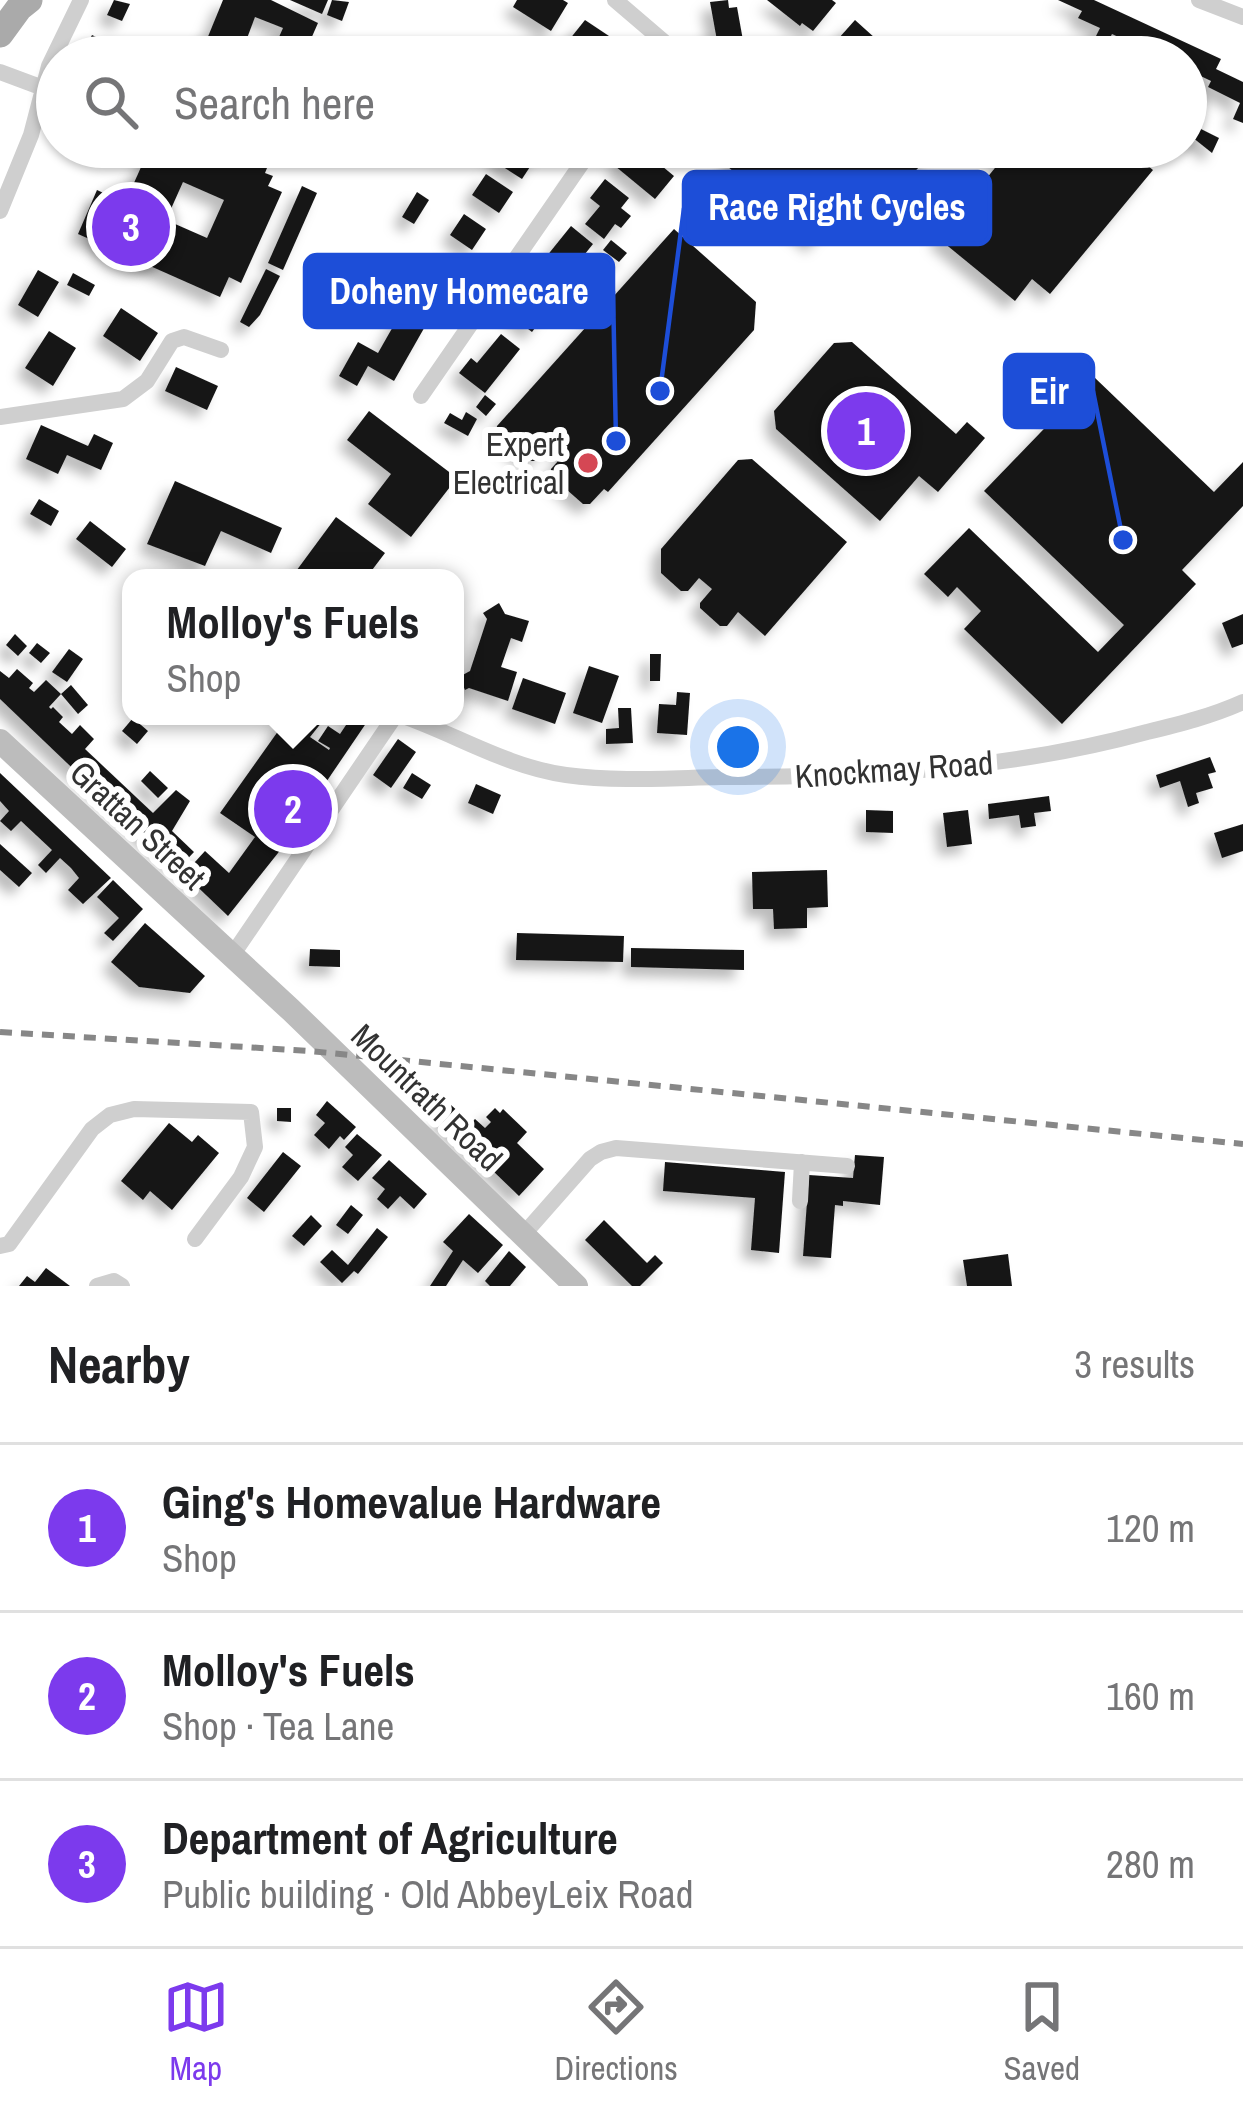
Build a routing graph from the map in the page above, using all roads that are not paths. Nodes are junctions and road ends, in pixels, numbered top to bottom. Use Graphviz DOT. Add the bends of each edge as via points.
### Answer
graph roads {
  1 [pos="81,0"];
  2 [pos="615,0"];
  3 [pos="1198,0"];
  4 [pos="16,7"];
  5 [pos="1243,17"];
  6 [pos="0,34"];
  7 [pos="64,36"];
  8 [pos="658,36"];
  9 [pos="0,73"];
  10 [pos="36,86"];
  11 [pos="36,115"];
  12 [pos="579,168"];
  13 [pos="0,211"];
  14 [pos="221,350"];
  15 [pos="422,396"];
  16 [pos="0,417"];
  17 [pos="1243,702"];
  18 [pos="393,725"];
  19 [pos="422,725"];
  20 [pos="0,741"];
  21 [pos="231,957"];
  22 [pos="802,1162"];
  23 [pos="847,1166"];
  24 [pos="800,1201"];
  25 [pos="524,1235"];
  26 [pos="195,1239"];
  27 [pos="0,1246"];
  28 [pos="98,1286"];
  29 [pos="122,1286"];
  30 [pos="576,1286"];
  1 -- 7 [label="street"];
  2 -- 8 [label="street"];
  3 -- 5 [label="street"];
  4 -- 6 [label="main road"];
  9 -- 10 [label="street"];
  11 -- 13 [label="street"];
  12 -- 15 [label="street"];
  14 -- 16 [label="street" via="184,337 123,399"];
  17 -- 19 [label="street, Knockmay Road" via="1034,759 757,777 564,775"];
  18 -- 21 [label="street"];
  20 -- 21 [label="main road, Grattan Street"];
  21 -- 25 [label="main road, Mountrath Road"];
  22 -- 23 [label="street"];
  22 -- 24 [label="street"];
  22 -- 25 [label="street" via="616,1148 590,1159"];
  25 -- 30 [label="main road, Mountrath Road"];
  26 -- 27 [label="street" via="255,1147 251,1112 110,1115"];
  28 -- 29 [label="street"];
}
